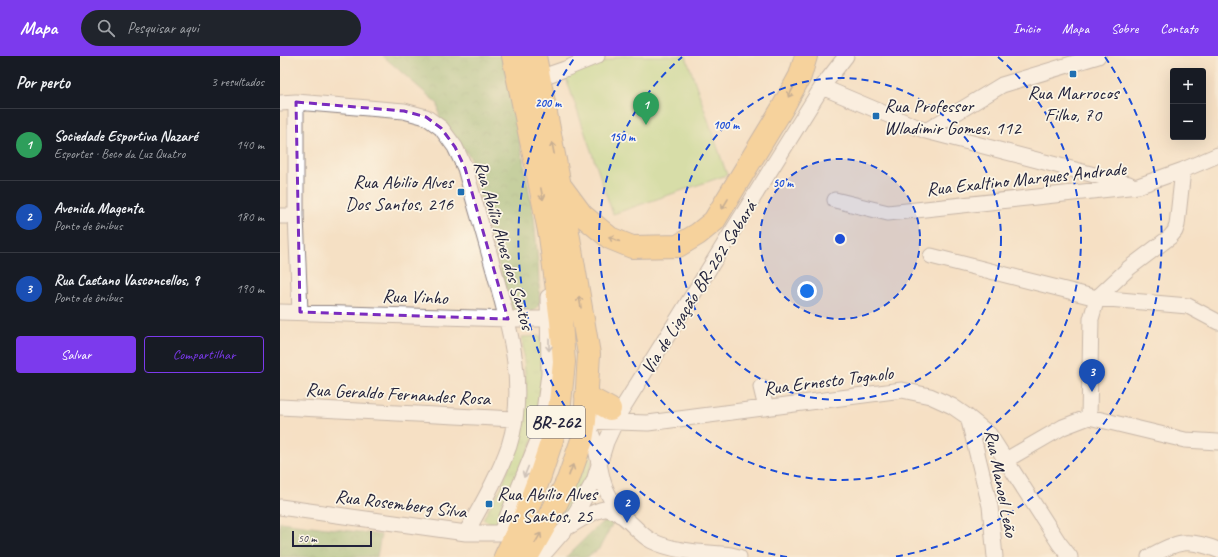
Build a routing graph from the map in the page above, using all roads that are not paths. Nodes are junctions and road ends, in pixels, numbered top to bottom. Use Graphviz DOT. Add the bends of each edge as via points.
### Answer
graph roads {
  1 [pos="513,56"];
  2 [pos="535,56"];
  3 [pos="597,56"];
  4 [pos="806,56"];
  5 [pos="846,56"];
  6 [pos="1098,56"];
  7 [pos="539,78"];
  8 [pos="822,87"];
  9 [pos="296,102"];
  10 [pos="280,103"];
  11 [pos="926,131"];
  12 [pos="1218,154"];
  13 [pos="1183,170"];
  14 [pos="560,186"];
  15 [pos="1138,186"];
  16 [pos="834,200"];
  17 [pos="280,216"];
  18 [pos="296,216"];
  19 [pos="550,236"];
  20 [pos="931,256"];
  21 [pos="1097,298"];
  22 [pos="280,312"];
  23 [pos="300,312"];
  24 [pos="508,319"];
  25 [pos="550,319"];
  26 [pos="1218,322"];
  27 [pos="762,387"];
  28 [pos="586,396"];
  29 [pos="280,407"];
  30 [pos="766,408"];
  31 [pos="618,410"];
  32 [pos="968,417"];
  33 [pos="1089,417"];
  34 [pos="514,419"];
  35 [pos="585,421"];
  36 [pos="1218,442"];
  37 [pos="1006,460"];
  38 [pos="599,464"];
  39 [pos="280,507"];
  40 [pos="620,515"];
  41 [pos="567,527"];
  42 [pos="514,528"];
  43 [pos="466,533"];
  44 [pos="1058,550"];
  45 [pos="1218,550"];
  46 [pos="504,557"];
  47 [pos="527,557"];
  48 [pos="541,557"];
  49 [pos="739,557"];
  50 [pos="995,557"];
  51 [pos="1070,557"];
  52 [pos="1149,557"];
  1 -- 19 [label="highway, BR-262, one-way"];
  2 -- 7 [label="highway, BR-262"];
  3 -- 7 [label="street"];
  4 -- 14 [label="highway, one-way" via="800,76 782,109 714,221 678,246 632,247 610,238 582,215"];
  5 -- 8 [label="street, Via de Ligação BR-262 Sabará"];
  6 -- 11 [label="street" via="1002,86"];
  14 -- 7 [label="highway, BR-262, one-way"];
  8 -- 11 [label="street"];
  8 -- 31 [label="street, Via de Ligação BR-262 Sabará"];
  9 -- 10 [label="street, Rua Abílio Alves dos Santos"];
  9 -- 18 [label="street"];
  9 -- 24 [label="street, Rua Abílio Alves dos Santos" via="404,111 426,117 441,128 455,147 465,168"];
  11 -- 15 [label="street"];
  12 -- 13 [label="street, Rua Exaltino Marques Andrade"];
  13 -- 15 [label="street, Rua Exaltino Marques Andrade"];
  13 -- 21 [label="street" via="1175,231 1128,268"];
  28 -- 14 [label="highway, BR-262, one-way" via="589,354"];
  15 -- 16 [label="street, Rua Exaltino Marques Andrade" via="888,213"];
  17 -- 18 [label="street"];
  18 -- 23 [label="street"];
  19 -- 25 [label="street" via="547,272"];
  19 -- 42 [label="highway, BR-262" via="564,362 560,403 546,457"];
  20 -- 21 [label="street"];
  21 -- 26 [label="street" via="1188,306"];
  21 -- 33 [label="street" via="1091,319"];
  22 -- 23 [label="street, Rua Vinho"];
  23 -- 24 [label="street, Rua Vinho"];
  24 -- 25 [label="street, Rua Vinho"];
  24 -- 34 [label="street, Rua Abílio Alves dos Santos" via="518,389"];
  25 -- 42 [label="street, one-way" via="549,374 541,433"];
  27 -- 30 [label="street"];
  28 -- 31 [label="highway"];
  28 -- 35 [label="highway, BR-262"];
  29 -- 34 [label="street, Rua Geraldo Fernandes Rosa"];
  30 -- 31 [label="street, Rua Ernesto Tognolo" via="648,423"];
  30 -- 32 [label="street, Rua Ernesto Tognolo" via="902,390 930,396"];
  31 -- 35 [label="street, Rua Ernesto Tognolo"];
  31 -- 38 [label="street, Via de Ligação BR-262 Sabará"];
  32 -- 37 [label="street, Rua Ernesto Tognolo" via="989,434"];
  32 -- 50 [label="street, Rua Manoel Leão" via="990,506"];
  33 -- 36 [label="street" via="1185,440"];
  33 -- 37 [label="street" via="1063,427"];
  34 -- 43 [label="street, Rua Abílio Alves dos Santos" via="509,445 494,484"];
  35 -- 38 [label="street" via="594,439"];
  35 -- 42 [label="highway" via="573,421 570,424 554,466"];
  47 -- 35 [label="highway, BR-262, one-way" via="568,480 582,440"];
  37 -- 44 [label="street, Rua Ernesto Tognolo"];
  38 -- 40 [label="street" via="605,488"];
  38 -- 41 [label="street, Via de Ligação BR-262 Sabará" via="594,481"];
  39 -- 43 [label="street, Rua Rosemberg Silva"];
  40 -- 41 [label="street" via="607,509 597,511"];
  40 -- 49 [label="street" via="652,541 678,550"];
  41 -- 48 [label="street"];
  42 -- 43 [label="street, Rua Rosemberg Silva"];
  42 -- 46 [label="highway, BR-262"];
  44 -- 51 [label="street, Rua Ernesto Tognolo"];
  45 -- 52 [label="street" via="1189,541 1168,546"];
}
